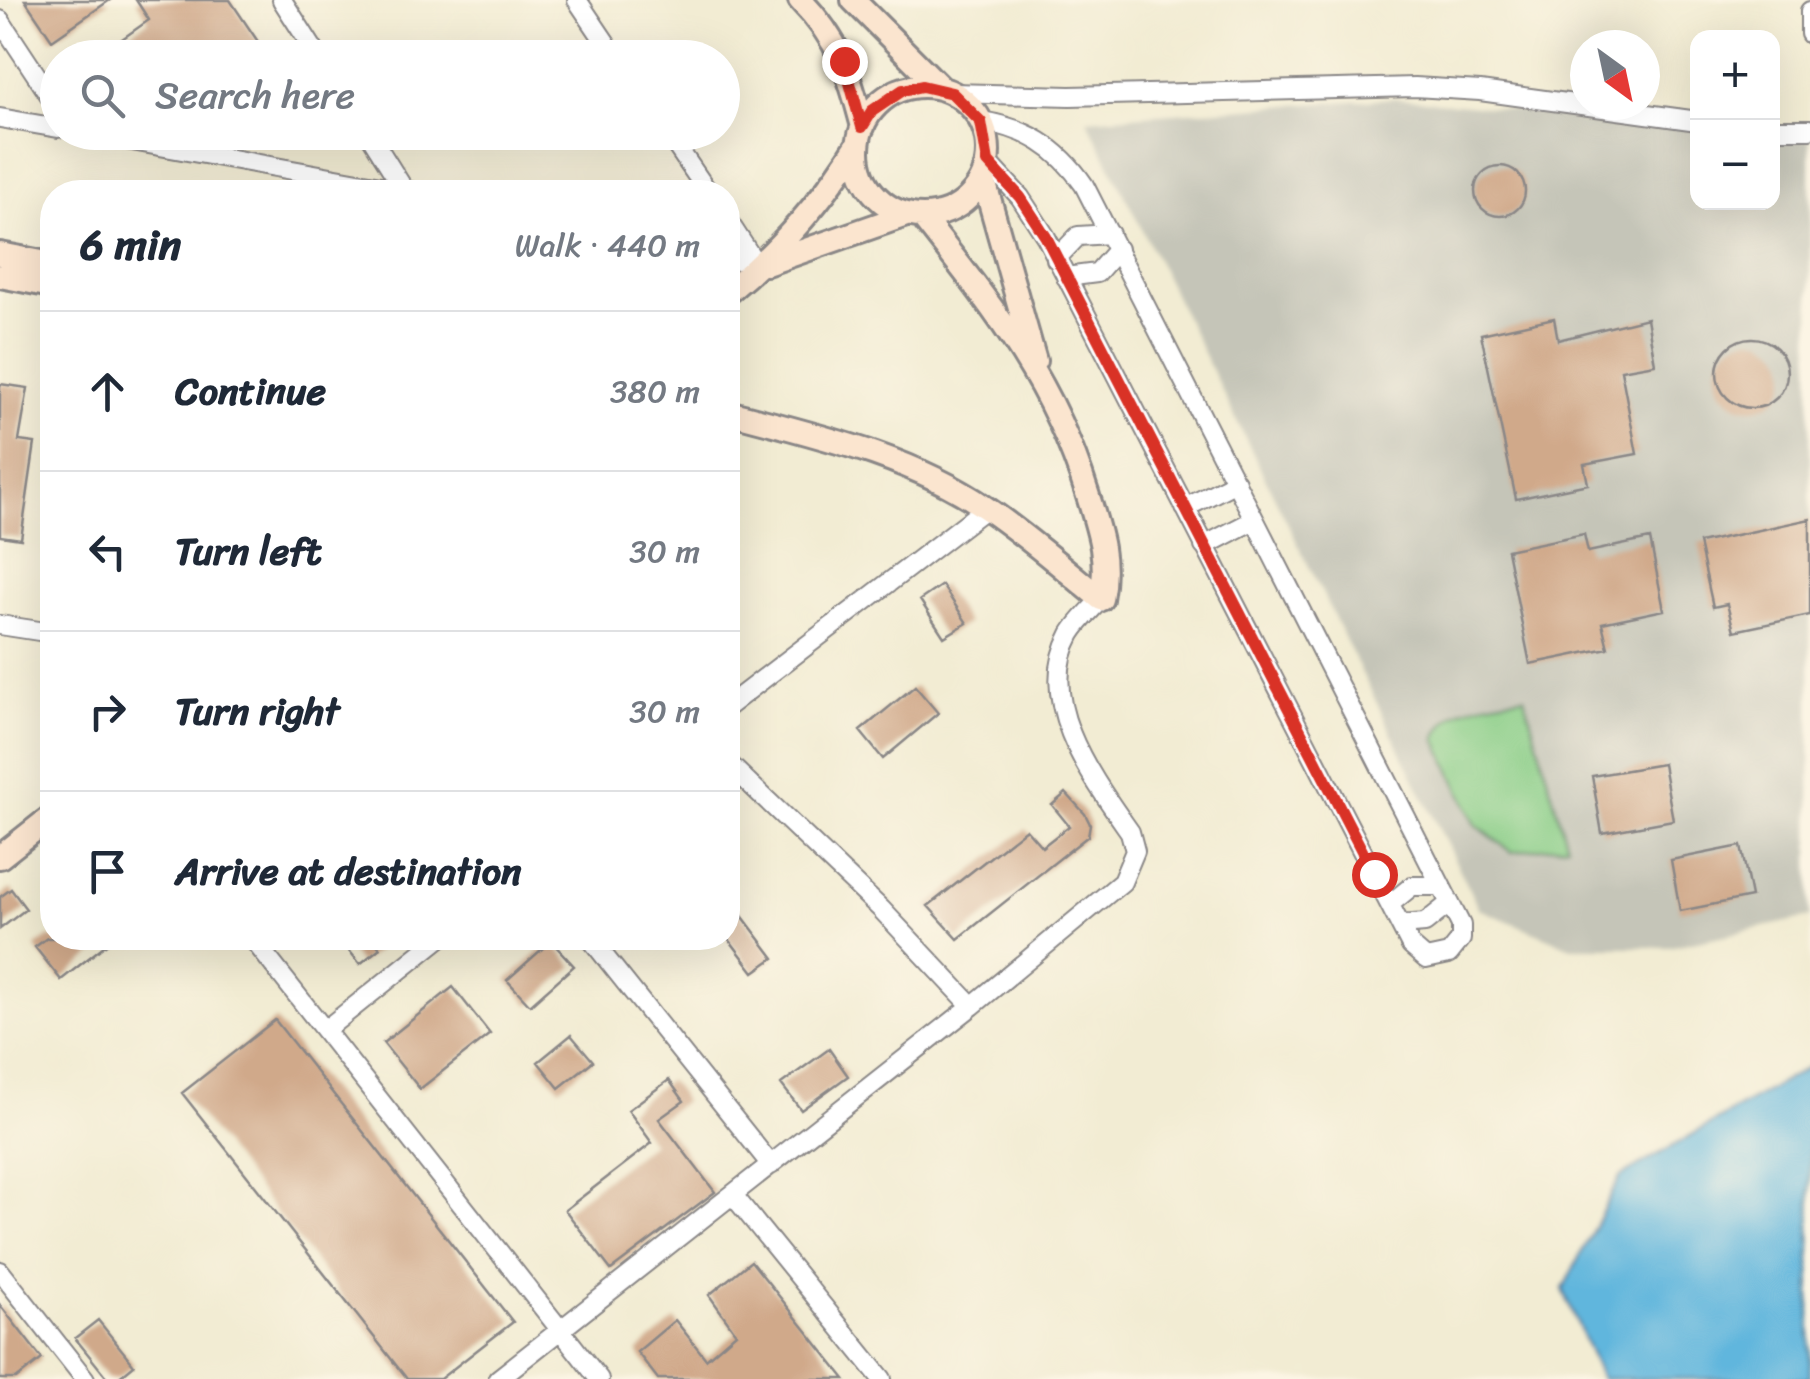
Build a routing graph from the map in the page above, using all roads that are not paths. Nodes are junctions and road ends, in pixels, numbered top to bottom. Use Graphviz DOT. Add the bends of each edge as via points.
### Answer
graph roads {
  1 [pos="282,0"];
  2 [pos="577,0"];
  3 [pos="800,0"];
  4 [pos="853,0"];
  5 [pos="1810,11"];
  6 [pos="0,20"];
  7 [pos="1810,34"];
  8 [pos="308,40"];
  9 [pos="604,40"];
  10 [pos="40,81"];
  11 [pos="946,91"];
  12 [pos="0,118"];
  13 [pos="1690,119"];
  14 [pos="981,122"];
  15 [pos="40,125"];
  16 [pos="1780,129"];
  17 [pos="1810,129"];
  18 [pos="860,136"];
  19 [pos="180,150"];
  20 [pos="380,150"];
  21 [pos="679,150"];
  22 [pos="985,169"];
  23 [pos="344,180"];
  24 [pos="401,180"];
  25 [pos="700,180"];
  26 [pos="914,216"];
  27 [pos="740,240"];
  28 [pos="1114,242"];
  29 [pos="0,254"];
  30 [pos="1056,259"];
  31 [pos="740,260"];
  32 [pos="40,262"];
  33 [pos="758,267"];
  34 [pos="0,276"];
  35 [pos="1066,276"];
  36 [pos="740,282"];
  37 [pos="40,284"];
  38 [pos="1038,374"];
  39 [pos="740,415"];
  40 [pos="1236,482"];
  41 [pos="986,508"];
  42 [pos="1185,508"];
  43 [pos="1254,520"];
  44 [pos="1204,546"];
  45 [pos="1101,598"];
  46 [pos="0,625"];
  47 [pos="40,631"];
  48 [pos="740,697"];
  49 [pos="740,774"];
  50 [pos="40,825"];
  51 [pos="0,857"];
  52 [pos="1440,886"];
  53 [pos="1450,903"];
  54 [pos="1390,904"];
  55 [pos="1401,925"];
  56 [pos="262,950"];
  57 [pos="425,950"];
  58 [pos="600,950"];
  59 [pos="972,1006"];
  60 [pos="325,1030"];
  61 [pos="771,1165"];
  62 [pos="733,1195"];
  63 [pos="0,1271"];
  64 [pos="561,1330"];
  65 [pos="85,1379"];
  66 [pos="498,1379"];
  67 [pos="599,1379"];
  68 [pos="882,1379"];
  1 -- 8 [label="street"];
  2 -- 9 [label="street"];
  3 -- 18 [label="street" via="828,29 844,61"];
  4 -- 11 [label="street"];
  5 -- 7 [label="street"];
  6 -- 10 [label="street"];
  11 -- 13 [label="street" via="1070,96 1415,87"];
  11 -- 14 [label="street"];
  11 -- 18 [label="street" via="903,90 872,111"];
  12 -- 15 [label="street"];
  14 -- 22 [label="street"];
  14 -- 28 [label="street" via="1022,131 1057,153 1084,185"];
  16 -- 17 [label="street"];
  18 -- 26 [label="street" via="864,180 875,196"];
  18 -- 33 [label="street" via="818,202"];
  19 -- 23 [label="street"];
  20 -- 24 [label="street"];
  21 -- 25 [label="street"];
  22 -- 26 [label="street" via="959,206"];
  22 -- 30 [label="street" via="1027,206"];
  22 -- 38 [label="street"];
  26 -- 33 [label="street" via="816,242"];
  26 -- 38 [label="street"];
  27 -- 33 [label="street"];
  28 -- 30 [label="street" via="1078,236"];
  28 -- 35 [label="street" via="1097,273"];
  28 -- 40 [label="street"];
  29 -- 32 [label="street"];
  30 -- 35 [label="street"];
  31 -- 33 [label="street"];
  33 -- 36 [label="street"];
  34 -- 37 [label="street"];
  35 -- 42 [label="street"];
  38 -- 45 [label="street" via="1072,444 1105,548"];
  39 -- 41 [label="street" via="869,452"];
  40 -- 42 [label="street"];
  40 -- 43 [label="street"];
  41 -- 45 [label="street"];
  41 -- 48 [label="street"];
  42 -- 44 [label="street"];
  43 -- 44 [label="street"];
  43 -- 52 [label="street"];
  44 -- 54 [label="street"];
  45 -- 59 [label="street" via="1071,634 1059,696 1065,721 1130,832 1131,870"];
  46 -- 47 [label="street"];
  49 -- 59 [label="street"];
  50 -- 51 [label="street"];
  52 -- 53 [label="street"];
  52 -- 54 [label="street" via="1412,886"];
  53 -- 55 [label="street" via="1425,923"];
  53 -- 55 [label="street" via="1463,932 1449,954 1426,960 1416,954"];
  54 -- 55 [label="street"];
  56 -- 60 [label="street"];
  57 -- 60 [label="street"];
  58 -- 61 [label="street"];
  59 -- 61 [label="street"];
  60 -- 64 [label="street"];
  61 -- 62 [label="street"];
  62 -- 64 [label="street"];
  62 -- 68 [label="street"];
  63 -- 65 [label="street"];
  64 -- 66 [label="street"];
  64 -- 67 [label="street"];
}
